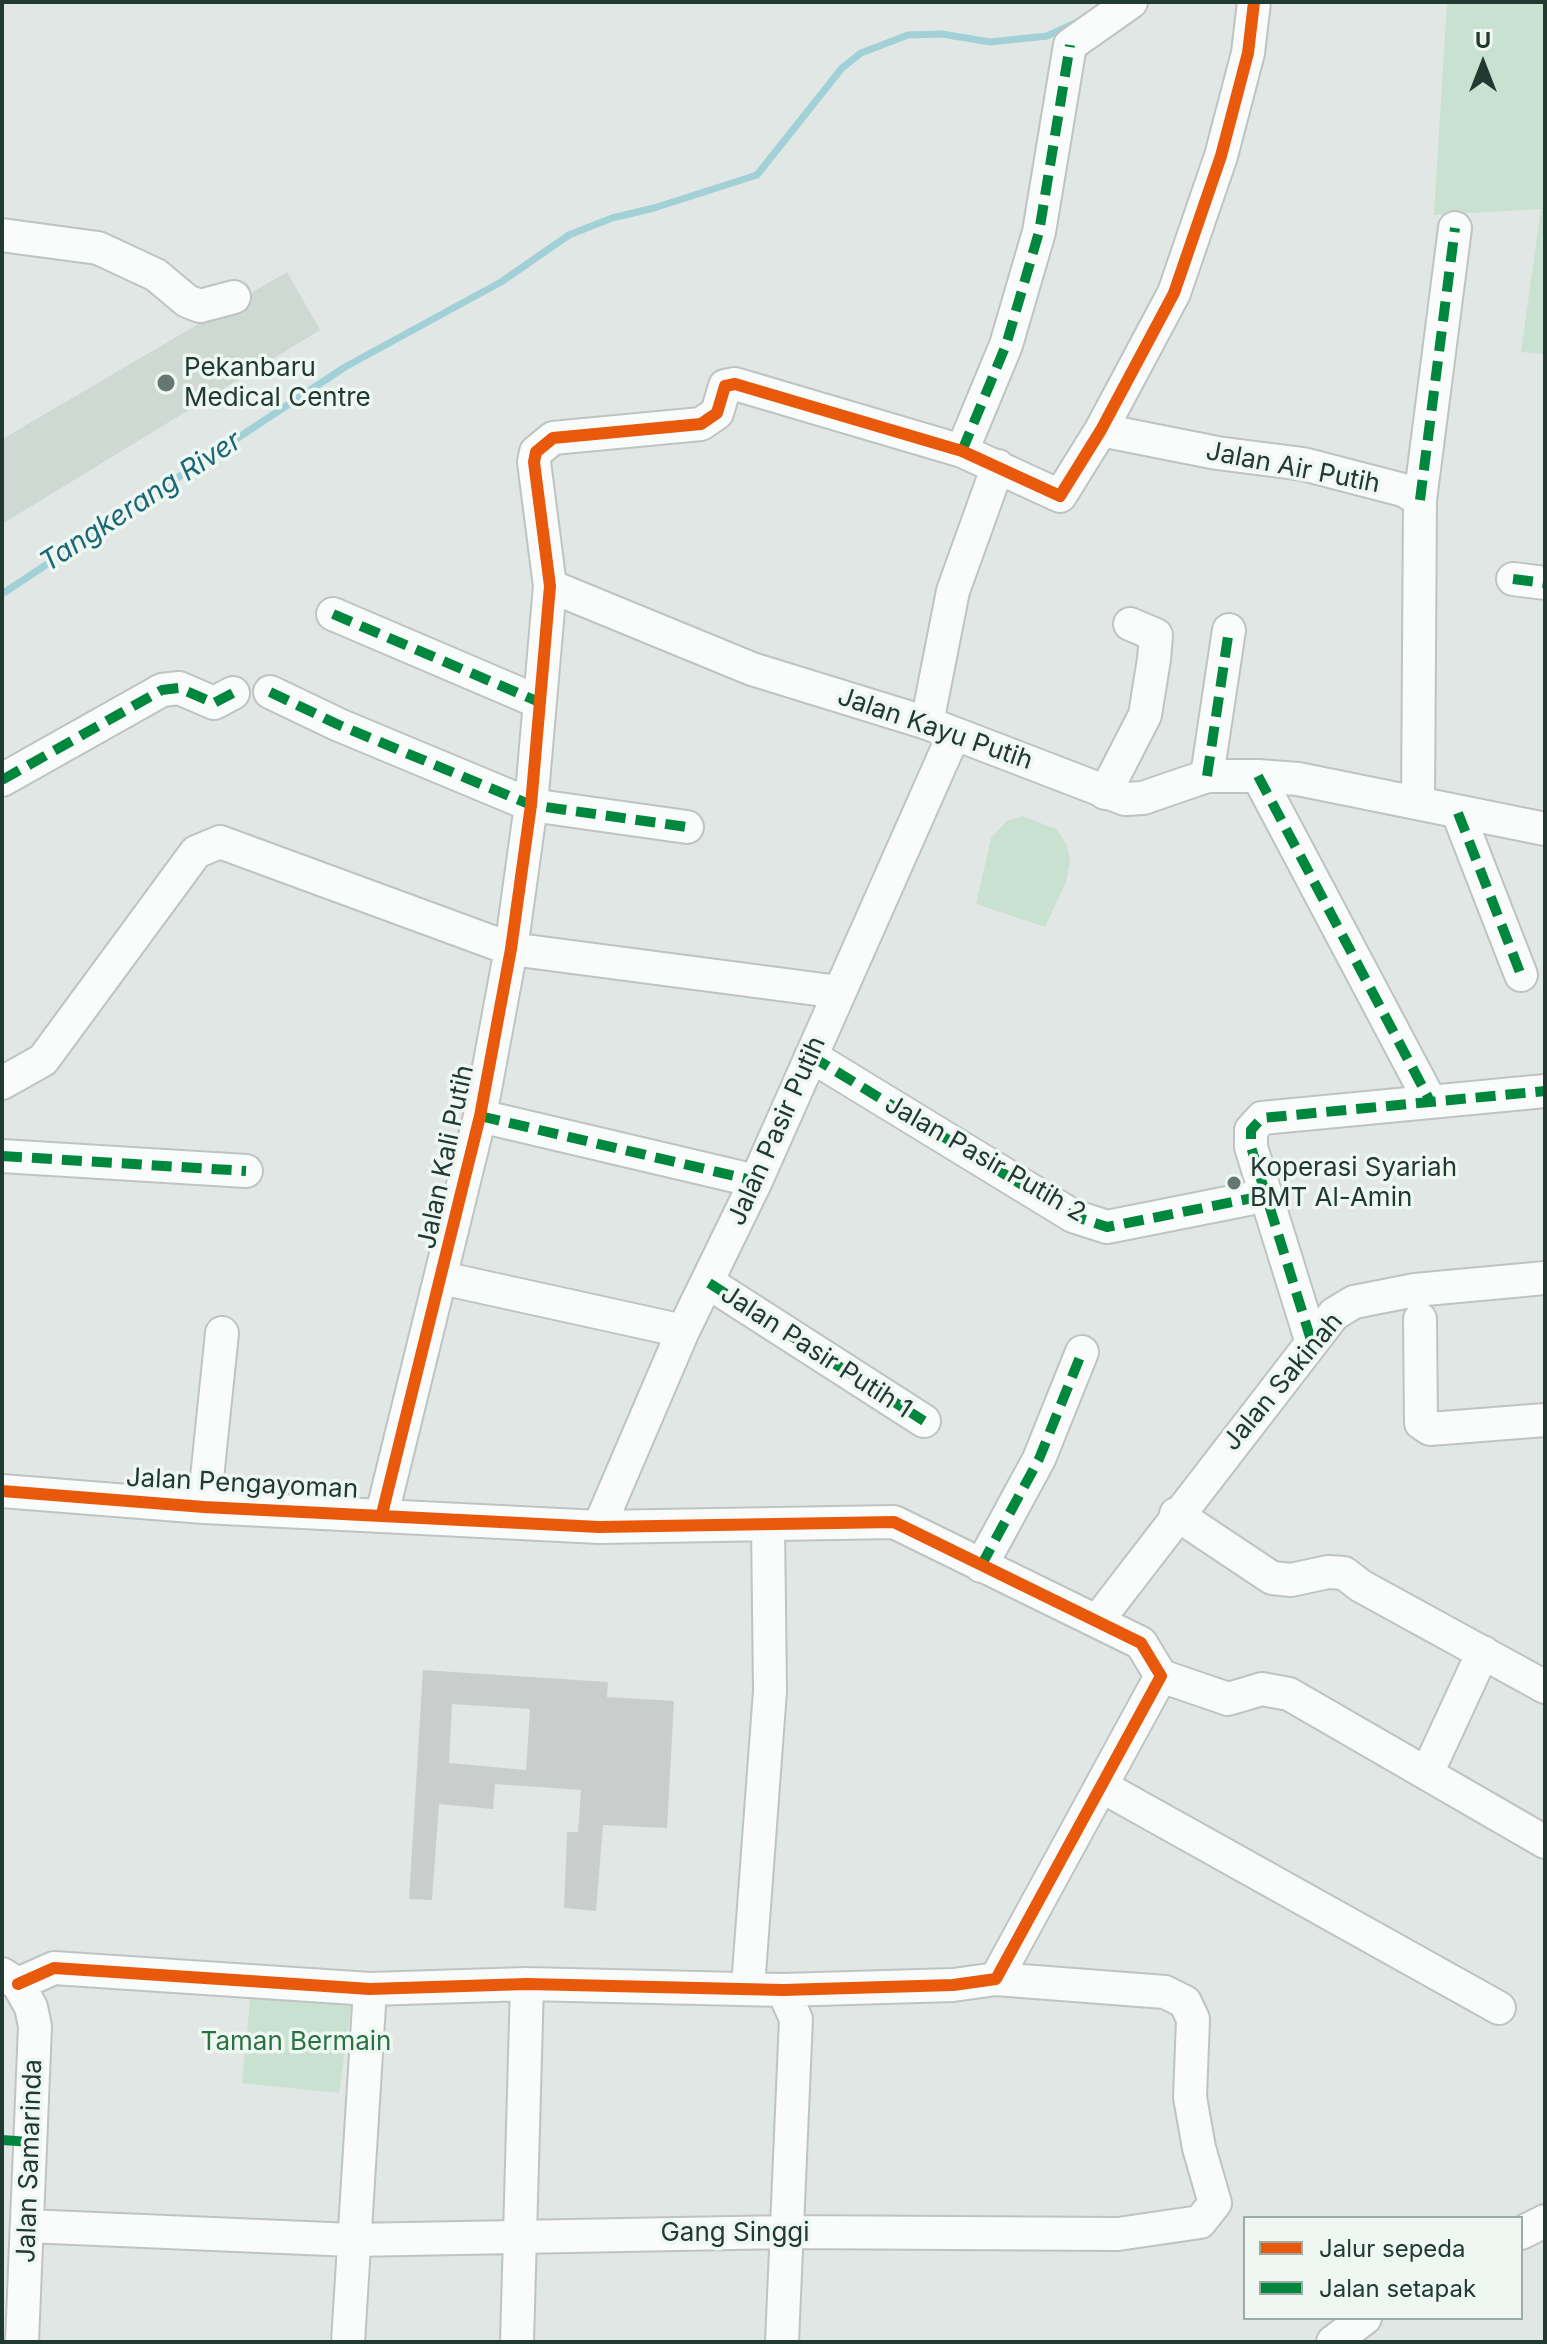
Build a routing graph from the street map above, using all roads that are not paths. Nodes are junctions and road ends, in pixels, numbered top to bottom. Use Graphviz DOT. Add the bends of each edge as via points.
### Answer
graph roads {
  1 [pos="1131,2"];
  2 [pos="1254,2"];
  3 [pos="1455,228"];
  4 [pos="2,235"];
  5 [pos="234,297"];
  6 [pos="1101,430"];
  7 [pos="962,451"];
  8 [pos="998,466"];
  9 [pos="1420,500"];
  10 [pos="1513,579"];
  11 [pos="1545,583"];
  12 [pos="550,586"];
  13 [pos="333,614"];
  14 [pos="1130,624"];
  15 [pos="1229,630"];
  16 [pos="270,692"];
  17 [pos="233,693"];
  18 [pos="539,702"];
  19 [pos="941,728"];
  20 [pos="1207,776"];
  21 [pos="1258,776"];
  22 [pos="2,780"];
  23 [pos="1105,793"];
  24 [pos="1418,803"];
  25 [pos="531,805"];
  26 [pos="1458,813"];
  27 [pos="687,827"];
  28 [pos="1545,829"];
  29 [pos="511,949"];
  30 [pos="1521,975"];
  31 [pos="839,992"];
  32 [pos="811,1056"];
  33 [pos="2,1083"];
  34 [pos="1545,1091"];
  35 [pos="1430,1101"];
  36 [pos="480,1116"];
  37 [pos="2,1156"];
  38 [pos="246,1171"];
  39 [pos="756,1181"];
  40 [pos="1263,1196"];
  41 [pos="442,1278"];
  42 [pos="1545,1278"];
  43 [pos="709,1283"];
  44 [pos="1420,1319"];
  45 [pos="683,1331"];
  46 [pos="222,1333"];
  47 [pos="1311,1340"];
  48 [pos="1082,1352"];
  49 [pos="1545,1420"];
  50 [pos="924,1421"];
  51 [pos="2,1491"];
  52 [pos="204,1507"];
  53 [pos="382,1514"];
  54 [pos="1176,1514"];
  55 [pos="768,1525"];
  56 [pos="599,1527"];
  57 [pos="981,1566"];
  58 [pos="1098,1620"];
  59 [pos="1483,1652"];
  60 [pos="1161,1676"];
  61 [pos="1545,1687"];
  62 [pos="1428,1771"];
  63 [pos="1103,1787"];
  64 [pos="1545,1842"];
  65 [pos="10,1979"];
  66 [pos="996,1979"];
  67 [pos="527,1984"];
  68 [pos="748,1987"];
  69 [pos="370,1989"];
  70 [pos="783,1990"];
  71 [pos="1499,2008"];
  72 [pos="17,2141"];
  73 [pos="1545,2221"];
  74 [pos="27,2226"];
  75 [pos="787,2232"];
  76 [pos="1523,2232"];
  77 [pos="522,2234"];
  78 [pos="352,2240"];
  79 [pos="1362,2320"];
  80 [pos="22,2342"];
  81 [pos="348,2342"];
  82 [pos="517,2342"];
  83 [pos="782,2342"];
  84 [pos="1333,2342"];
  1 -- 7 [label="street" via="1070,45 1039,232 1006,345"];
  2 -- 6 [label="street" via="1248,53 1221,156 1174,293"];
  3 -- 9 [label="street"];
  4 -- 5 [label="street" via="98,248 156,275 200,306"];
  6 -- 8 [label="street" via="1060,496"];
  6 -- 9 [label="street, Jalan Air Putih" via="1303,464 1403,490"];
  7 -- 8 [label="street"];
  7 -- 12 [label="street" via="735,384 725,386 717,413 701,424 553,438 540,445 534,462"];
  8 -- 19 [label="street, Jalan Pasir Putih" via="953,591"];
  9 -- 24 [label="street"];
  10 -- 11 [label="street"];
  12 -- 18 [label="street"];
  12 -- 19 [label="street, Jalan Kayu Putih" via="752,669"];
  13 -- 18 [label="street"];
  14 -- 23 [label="street" via="1156,635 1154,659 1145,715"];
  15 -- 20 [label="street"];
  16 -- 25 [label="street"];
  17 -- 22 [label="street" via="214,703 179,688 162,690"];
  18 -- 25 [label="street"];
  19 -- 23 [label="street, Jalan Kayu Putih"];
  19 -- 31 [label="street, Jalan Pasir Putih"];
  20 -- 21 [label="street, Jalan Kayu Putih"];
  20 -- 23 [label="street, Jalan Kayu Putih" via="1143,798"];
  21 -- 24 [label="street, Jalan Kayu Putih"];
  21 -- 35 [label="street"];
  24 -- 26 [label="street, Jalan Kayu Putih"];
  25 -- 27 [label="street"];
  25 -- 29 [label="street, Jalan Kali Putih"];
  26 -- 28 [label="street, Jalan Kayu Putih"];
  26 -- 30 [label="street"];
  29 -- 31 [label="street"];
  29 -- 33 [label="street" via="220,842 196,852 43,1060"];
  29 -- 36 [label="street, Jalan Kali Putih"];
  31 -- 32 [label="street, Jalan Pasir Putih"];
  32 -- 39 [label="street, Jalan Pasir Putih"];
  32 -- 40 [label="street, Jalan Pasir Putih 2" via="1073,1216 1107,1227"];
  34 -- 35 [label="street"];
  35 -- 40 [label="street" via="1262,1118 1251,1130 1251,1147"];
  36 -- 39 [label="street"];
  36 -- 41 [label="street, Jalan Kali Putih"];
  37 -- 38 [label="street"];
  39 -- 43 [label="street, Jalan Pasir Putih"];
  40 -- 47 [label="street"];
  41 -- 45 [label="street"];
  41 -- 53 [label="street, Jalan Kali Putih"];
  42 -- 47 [label="street, Jalan Sakinah" via="1415,1290 1354,1302 1334,1314"];
  43 -- 45 [label="street, Jalan Pasir Putih"];
  43 -- 50 [label="street, Jalan Pasir Putih 1"];
  44 -- 49 [label="street" via="1421,1423 1430,1429"];
  45 -- 56 [label="street, Jalan Pasir Putih"];
  46 -- 52 [label="street"];
  47 -- 54 [label="street, Jalan Sakinah"];
  48 -- 57 [label="street" via="1039,1459"];
  51 -- 52 [label="street, Jalan Pengayoman"];
  52 -- 53 [label="street, Jalan Pengayoman"];
  53 -- 56 [label="street, Jalan Pengayoman"];
  54 -- 58 [label="street, Jalan Sakinah"];
  54 -- 59 [label="street" via="1272,1578 1344,1573"];
  55 -- 56 [label="street, Jalan Pengayoman"];
  55 -- 57 [label="street, Jalan Pengayoman" via="894,1522"];
  55 -- 68 [label="street" via="770,1691"];
  57 -- 58 [label="street, Jalan Pengayoman"];
  58 -- 60 [label="street, Jalan Pengayoman" via="1141,1643"];
  59 -- 61 [label="street"];
  59 -- 62 [label="street"];
  60 -- 62 [label="street" via="1228,1699 1262,1689 1289,1694"];
  60 -- 63 [label="street"];
  62 -- 64 [label="street"];
  63 -- 66 [label="street"];
  63 -- 71 [label="street"];
  65 -- 69 [label="street" via="54,1968"];
  65 -- 72 [label="street, Jalan Samarinda" via="31,2007 35,2026"];
  66 -- 70 [label="street"];
  66 -- 75 [label="street, Gang Singgi" via="1165,1992 1185,2002 1193,2019 1190,2097 1215,2203 1200,2222 1118,2234"];
  67 -- 68 [label="street"];
  67 -- 69 [label="street"];
  67 -- 77 [label="street"];
  68 -- 70 [label="street"];
  69 -- 78 [label="street"];
  70 -- 75 [label="street" via="796,2019"];
  72 -- 74 [label="street, Jalan Samarinda"];
  73 -- 76 [label="street"];
  74 -- 78 [label="street, Gang Singgi"];
  74 -- 80 [label="street, Jalan Samarinda"];
  75 -- 77 [label="street, Gang Singgi"];
  75 -- 83 [label="street"];
  77 -- 78 [label="street, Gang Singgi"];
  77 -- 82 [label="street"];
  78 -- 81 [label="street"];
  79 -- 84 [label="street"];
}
